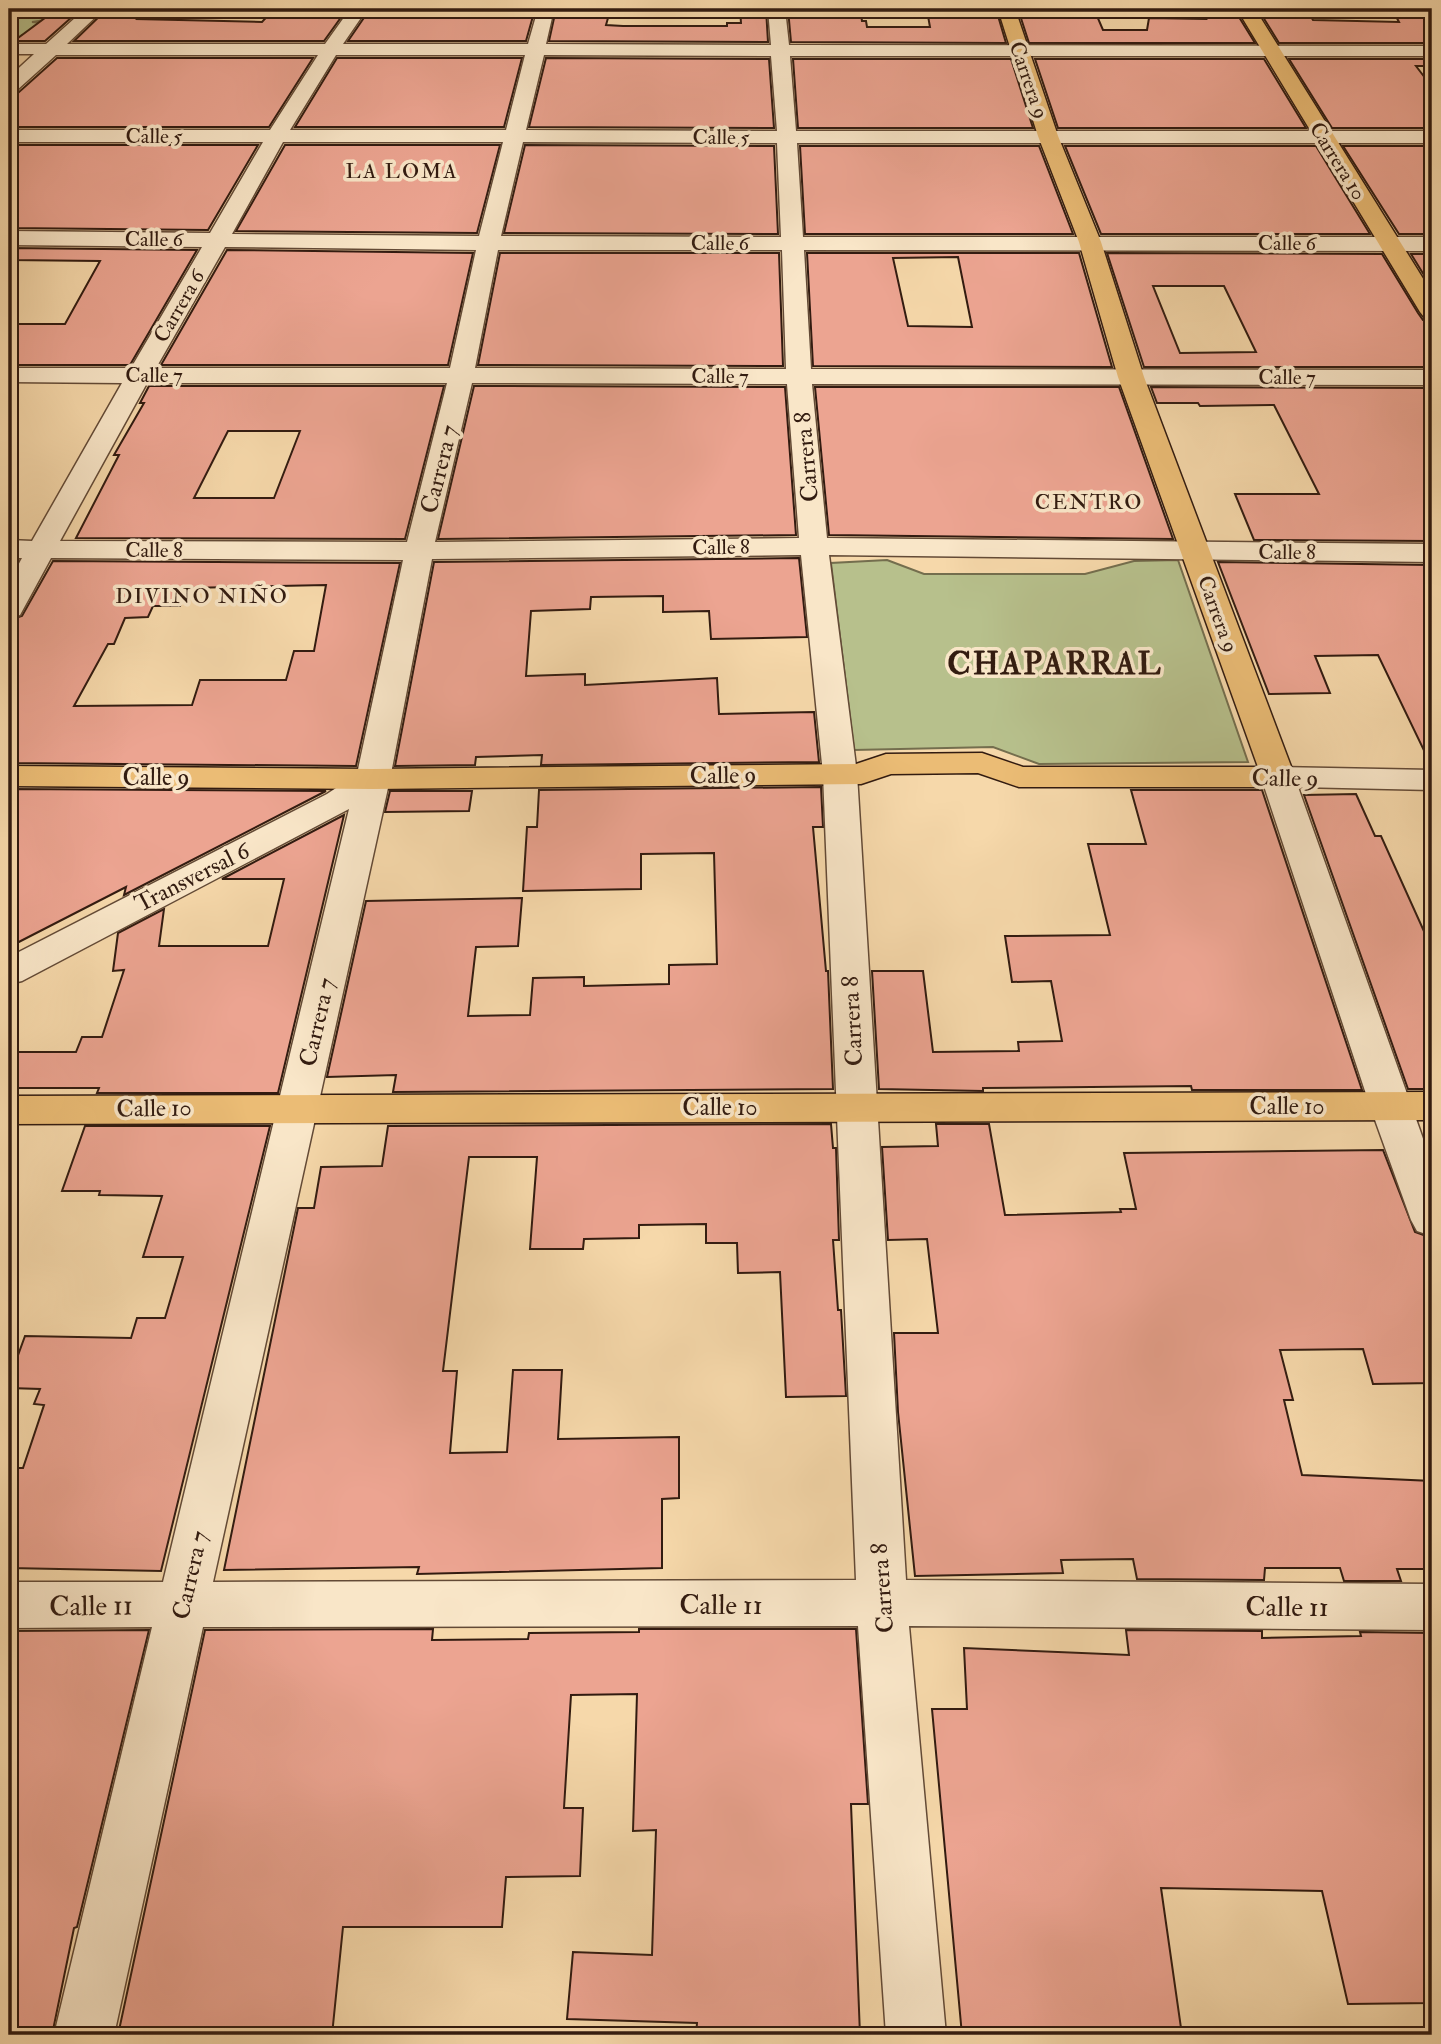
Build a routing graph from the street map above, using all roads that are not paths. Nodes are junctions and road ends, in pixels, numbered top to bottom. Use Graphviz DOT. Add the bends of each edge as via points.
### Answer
graph roads {
  1 [pos="95,9"];
  2 [pos="359,9"];
  3 [pos="546,9"];
  4 [pos="777,9"];
  5 [pos="1006,9"];
  6 [pos="1246,9"];
  7 [pos="49,48"];
  8 [pos="536,48"];
  9 [pos="9,49"];
  10 [pos="778,50"];
  11 [pos="327,51"];
  12 [pos="1272,51"];
  13 [pos="1432,51"];
  14 [pos="1019,52"];
  15 [pos="9,87"];
  16 [pos="9,136"];
  17 [pos="277,136"];
  18 [pos="787,136"];
  19 [pos="1048,136"];
  20 [pos="1432,136"];
  21 [pos="515,137"];
  22 [pos="1323,137"];
  23 [pos="9,238"];
  24 [pos="218,239"];
  25 [pos="1090,242"];
  26 [pos="488,243"];
  27 [pos="1389,243"];
  28 [pos="791,244"];
  29 [pos="1432,244"];
  30 [pos="1432,312"];
  31 [pos="9,375"];
  32 [pos="138,375"];
  33 [pos="799,375"];
  34 [pos="461,377"];
  35 [pos="1131,377"];
  36 [pos="1432,377"];
  37 [pos="814,545"];
  38 [pos="9,549"];
  39 [pos="41,550"];
  40 [pos="419,551"];
  41 [pos="1195,552"];
  42 [pos="1432,553"];
  43 [pos="9,609"];
  44 [pos="840,774"];
  45 [pos="9,776"];
  46 [pos="1278,777"];
  47 [pos="373,779"];
  48 [pos="1432,780"];
  49 [pos="9,972"];
  50 [pos="1390,1106"];
  51 [pos="1432,1106"];
  52 [pos="297,1107"];
  53 [pos="856,1107"];
  54 [pos="9,1110"];
  55 [pos="1432,1220"];
  56 [pos="183,1604"];
  57 [pos="882,1604"];
  58 [pos="9,1605"];
  59 [pos="1432,1606"];
  60 [pos="84,2035"];
  61 [pos="916,2035"];
  1 -- 7 [label="street"];
  2 -- 11 [label="street, Carrera 6"];
  3 -- 8 [label="street, Carrera 7"];
  4 -- 10 [label="street, Carrera 8"];
  5 -- 14 [label="main road, Carrera 9"];
  6 -- 12 [label="main road, Carrera 10"];
  7 -- 9 [label="street"];
  7 -- 11 [label="street"];
  7 -- 15 [label="street"];
  8 -- 10 [label="street"];
  8 -- 11 [label="street"];
  8 -- 21 [label="street, Carrera 7"];
  10 -- 14 [label="street"];
  10 -- 18 [label="street, Carrera 8"];
  11 -- 17 [label="street, Carrera 6"];
  12 -- 13 [label="street"];
  12 -- 14 [label="street"];
  12 -- 22 [label="main road, Carrera 10"];
  14 -- 19 [label="main road, Carrera 9"];
  16 -- 17 [label="street, Calle 5"];
  17 -- 21 [label="street, Calle 5"];
  17 -- 24 [label="street, Carrera 6"];
  18 -- 19 [label="street, Calle 5"];
  18 -- 21 [label="street, Calle 5"];
  18 -- 28 [label="street, Carrera 8"];
  19 -- 22 [label="street, Calle 5"];
  19 -- 25 [label="main road, Carrera 9"];
  20 -- 22 [label="street, Calle 5"];
  21 -- 26 [label="street, Carrera 7"];
  22 -- 27 [label="main road, Carrera 10"];
  23 -- 24 [label="street, Calle 6"];
  24 -- 26 [label="street, Calle 6"];
  24 -- 32 [label="street, Carrera 6"];
  25 -- 27 [label="street, Calle 6"];
  25 -- 28 [label="street, Calle 6"];
  25 -- 35 [label="main road, Carrera 9"];
  26 -- 28 [label="street, Calle 6"];
  26 -- 34 [label="street, Carrera 7"];
  27 -- 29 [label="street, Calle 6"];
  27 -- 30 [label="main road, Carrera 10"];
  28 -- 33 [label="street, Carrera 8"];
  31 -- 32 [label="street, Calle 7"];
  32 -- 34 [label="street, Calle 7"];
  32 -- 39 [label="street, Carrera 6"];
  33 -- 34 [label="street, Calle 7"];
  33 -- 35 [label="street, Calle 7"];
  33 -- 37 [label="street, Carrera 8"];
  34 -- 40 [label="street, Carrera 7"];
  35 -- 36 [label="street, Calle 7"];
  35 -- 41 [label="main road, Carrera 9"];
  37 -- 40 [label="street, Calle 8"];
  37 -- 41 [label="street, Calle 8" via="899,547 932,561 1077,562 1110,550"];
  37 -- 44 [label="street, Carrera 8"];
  38 -- 39 [label="street, Calle 8"];
  39 -- 40 [label="street, Calle 8"];
  39 -- 43 [label="street, Carrera 6"];
  40 -- 47 [label="street, Carrera 7"];
  41 -- 42 [label="street, Calle 8"];
  41 -- 46 [label="main road, Carrera 9"];
  44 -- 46 [label="main road, Calle 9" via="861,774 886,764 982,763 1019,777"];
  44 -- 47 [label="main road, Calle 9"];
  44 -- 53 [label="street, Carrera 8"];
  45 -- 47 [label="main road, Calle 9"];
  46 -- 48 [label="street, Calle 9"];
  46 -- 50 [label="street, Carrera 9"];
  47 -- 49 [label="street, Transversal 6" via="339,801"];
  47 -- 52 [label="street, Carrera 7"];
  50 -- 51 [label="main road, Calle 10"];
  50 -- 53 [label="main road, Calle 10"];
  50 -- 55 [label="street, Carrera 9"];
  52 -- 53 [label="main road, Calle 10"];
  52 -- 54 [label="main road, Calle 10"];
  52 -- 56 [label="street, Carrera 7"];
  53 -- 57 [label="street, Carrera 8"];
  56 -- 57 [label="street, Calle 11"];
  56 -- 58 [label="street, Calle 11"];
  56 -- 60 [label="street, Carrera 7"];
  57 -- 59 [label="street, Calle 11"];
  57 -- 61 [label="street, Carrera 8"];
}
